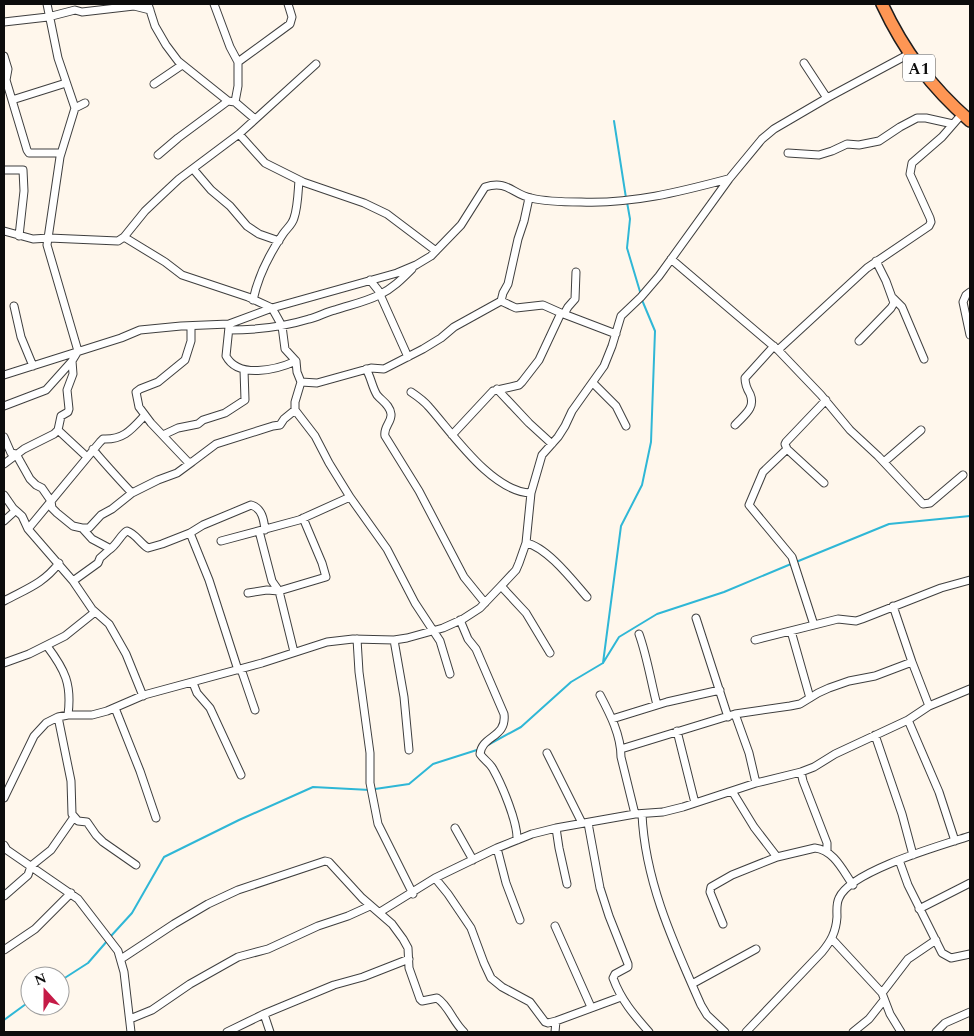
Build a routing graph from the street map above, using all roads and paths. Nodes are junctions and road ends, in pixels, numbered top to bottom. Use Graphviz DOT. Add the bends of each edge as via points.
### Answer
graph roads {
  1 [pos="47,4"];
  2 [pos="214,4"];
  3 [pos="288,4"];
  4 [pos="882,4"];
  5 [pos="149,7"];
  6 [pos="48,17"];
  7 [pos="4,22"];
  8 [pos="909,54"];
  9 [pos="4,56"];
  10 [pos="238,62"];
  11 [pos="804,63"];
  12 [pos="316,64"];
  13 [pos="182,65"];
  14 [pos="66,83"];
  15 [pos="154,84"];
  16 [pos="827,98"];
  17 [pos="12,100"];
  18 [pos="232,101"];
  19 [pos="85,103"];
  20 [pos="75,108"];
  21 [pos="966,117"];
  22 [pos="255,119"];
  23 [pos="953,124"];
  24 [pos="239,134"];
  25 [pos="61,153"];
  26 [pos="788,153"];
  27 [pos="158,154"];
  28 [pos="4,170"];
  29 [pos="194,170"];
  30 [pos="729,179"];
  31 [pos="299,180"];
  32 [pos="530,198"];
  33 [pos="4,231"];
  34 [pos="20,236"];
  35 [pos="124,237"];
  36 [pos="49,238"];
  37 [pos="279,241"];
  38 [pos="436,251"];
  39 [pos="671,259"];
  40 [pos="876,261"];
  41 [pos="416,265"];
  42 [pos="576,272"];
  43 [pos="370,280"];
  44 [pos="970,292"];
  45 [pos="381,295"];
  46 [pos="892,298"];
  47 [pos="253,300"];
  48 [pos="501,301"];
  49 [pos="14,306"];
  50 [pos="272,308"];
  51 [pos="563,313"];
  52 [pos="242,320"];
  53 [pos="191,326"];
  54 [pos="282,326"];
  55 [pos="229,327"];
  56 [pos="245,330"];
  57 [pos="616,334"];
  58 [pos="970,336"];
  59 [pos="859,341"];
  60 [pos="776,348"];
  61 [pos="78,351"];
  62 [pos="408,357"];
  63 [pos="924,359"];
  64 [pos="72,361"];
  65 [pos="296,361"];
  66 [pos="4,365"];
  67 [pos="32,366"];
  68 [pos="366,369"];
  69 [pos="244,370"];
  70 [pos="5,374"];
  71 [pos="301,382"];
  72 [pos="593,383"];
  73 [pos="497,389"];
  74 [pos="411,392"];
  75 [pos="826,400"];
  76 [pos="4,406"];
  77 [pos="295,410"];
  78 [pos="145,415"];
  79 [pos="735,425"];
  80 [pos="626,426"];
  81 [pos="58,430"];
  82 [pos="921,430"];
  83 [pos="163,435"];
  84 [pos="452,435"];
  85 [pos="4,437"];
  86 [pos="552,444"];
  87 [pos="93,448"];
  88 [pos="788,449"];
  89 [pos="16,454"];
  90 [pos="87,457"];
  91 [pos="192,462"];
  92 [pos="884,462"];
  93 [pos="4,464"];
  94 [pos="963,475"];
  95 [pos="824,483"];
  96 [pos="132,493"];
  97 [pos="531,493"];
  98 [pos="4,496"];
  99 [pos="350,497"];
  100 [pos="51,501"];
  101 [pos="15,511"];
  102 [pos="303,518"];
  103 [pos="4,521"];
  104 [pos="28,528"];
  105 [pos="82,528"];
  106 [pos="262,531"];
  107 [pos="190,533"];
  108 [pos="221,541"];
  109 [pos="526,543"];
  110 [pos="109,550"];
  111 [pos="59,564"];
  112 [pos="73,580"];
  113 [pos="970,580"];
  114 [pos="501,586"];
  115 [pos="279,591"];
  116 [pos="248,593"];
  117 [pos="587,597"];
  118 [pos="4,601"];
  119 [pos="485,603"];
  120 [pos="894,606"];
  121 [pos="95,612"];
  122 [pos="696,618"];
  123 [pos="460,620"];
  124 [pos="814,625"];
  125 [pos="434,630"];
  126 [pos="791,631"];
  127 [pos="639,634"];
  128 [pos="357,639"];
  129 [pos="394,640"];
  130 [pos="755,640"];
  131 [pos="47,646"];
  132 [pos="294,652"];
  133 [pos="550,654"];
  134 [pos="912,662"];
  135 [pos="4,663"];
  136 [pos="239,670"];
  137 [pos="450,674"];
  138 [pos="193,683"];
  139 [pos="970,689"];
  140 [pos="720,690"];
  141 [pos="600,695"];
  142 [pos="143,696"];
  143 [pos="810,698"];
  144 [pos="656,705"];
  145 [pos="929,706"];
  146 [pos="115,708"];
  147 [pos="255,710"];
  148 [pos="68,715"];
  149 [pos="732,715"];
  150 [pos="58,717"];
  151 [pos="612,719"];
  152 [pos="908,720"];
  153 [pos="677,731"];
  154 [pos="875,735"];
  155 [pos="621,749"];
  156 [pos="409,750"];
  157 [pos="547,753"];
  158 [pos="801,772"];
  159 [pos="241,775"];
  160 [pos="756,783"];
  161 [pos="732,792"];
  162 [pos="4,798"];
  163 [pos="695,803"];
  164 [pos="638,814"];
  165 [pos="74,817"];
  166 [pos="156,818"];
  167 [pos="585,823"];
  168 [pos="455,828"];
  169 [pos="556,828"];
  170 [pos="970,836"];
  171 [pos="517,840"];
  172 [pos="955,841"];
  173 [pos="4,845"];
  174 [pos="497,848"];
  175 [pos="827,851"];
  176 [pos="914,855"];
  177 [pos="777,857"];
  178 [pos="473,860"];
  179 [pos="899,860"];
  180 [pos="136,865"];
  181 [pos="32,866"];
  182 [pos="435,878"];
  183 [pos="970,883"];
  184 [pos="567,884"];
  185 [pos="853,885"];
  186 [pos="71,893"];
  187 [pos="413,894"];
  188 [pos="4,896"];
  189 [pos="370,906"];
  190 [pos="919,909"];
  191 [pos="380,912"];
  192 [pos="520,920"];
  193 [pos="723,924"];
  194 [pos="555,926"];
  195 [pos="832,939"];
  196 [pos="936,940"];
  197 [pos="756,948"];
  198 [pos="4,950"];
  199 [pos="970,954"];
  200 [pos="121,958"];
  201 [pos="409,959"];
  202 [pos="692,984"];
  203 [pos="621,997"];
  204 [pos="883,997"];
  205 [pos="591,1008"];
  206 [pos="970,1012"];
  207 [pos="264,1014"];
  208 [pos="130,1019"];
  209 [pos="556,1021"];
  210 [pos="460,1031"];
  211 [pos="131,1032"];
  212 [pos="227,1032"];
  213 [pos="270,1032"];
  214 [pos="554,1032"];
  215 [pos="649,1032"];
  216 [pos="725,1032"];
  217 [pos="746,1032"];
  218 [pos="853,1032"];
  219 [pos="901,1032"];
  220 [pos="936,1032"];
  1 -- 6 [label="street"];
  2 -- 10 [label="street"];
  3 -- 10 [label="street" via="292,17 290,24"];
  4 -- 8 [label="highway, A1"];
  5 -- 6 [label="street" via="75,10"];
  5 -- 13 [label="street" via="155,26"];
  6 -- 7 [label="street"];
  6 -- 14 [label="street"];
  8 -- 16 [label="street"];
  8 -- 21 [label="highway, A1" via="934,86"];
  9 -- 17 [label="street"];
  10 -- 18 [label="street" via="238,86"];
  11 -- 16 [label="street"];
  12 -- 22 [label="street"];
  13 -- 15 [label="street"];
  13 -- 18 [label="street"];
  14 -- 17 [label="street"];
  14 -- 20 [label="street"];
  16 -- 30 [label="street" via="774,129"];
  17 -- 25 [label="street" via="29,153"];
  18 -- 22 [label="street"];
  18 -- 27 [label="street"];
  19 -- 20 [label="street"];
  20 -- 25 [label="street"];
  21 -- 23 [label="street"];
  22 -- 24 [label="street"];
  23 -- 26 [label="street" via="918,118 878,141 847,144 819,155"];
  23 -- 40 [label="street" via="942,138 912,163 910,169 931,222 925,230"];
  24 -- 29 [label="street"];
  24 -- 31 [label="street" via="266,163"];
  25 -- 36 [label="street" via="48,226"];
  28 -- 34 [label="street" via="23,170"];
  29 -- 35 [label="street" via="145,211"];
  29 -- 37 [label="street" via="247,226"];
  30 -- 32 [label="street" via="673,194 616,202"];
  30 -- 39 [label="street"];
  31 -- 37 [label="street" via="294,219"];
  31 -- 38 [label="street" via="387,214"];
  32 -- 38 [label="street" via="502,185 485,187 461,225"];
  32 -- 48 [label="street"];
  33 -- 34 [label="street"];
  34 -- 36 [label="street"];
  35 -- 36 [label="street" via="114,242"];
  35 -- 47 [label="street" via="182,275"];
  36 -- 61 [label="street" via="47,251"];
  37 -- 47 [label="street" via="258,282"];
  38 -- 41 [label="street"];
  39 -- 57 [label="street" via="641,297 621,316"];
  39 -- 60 [label="street"];
  40 -- 46 [label="street"];
  40 -- 60 [label="street"];
  41 -- 43 [label="street"];
  41 -- 45 [label="street"];
  42 -- 51 [label="street" via="575,299"];
  43 -- 45 [label="street"];
  43 -- 50 [label="street"];
  44 -- 58 [label="street" via="963,302"];
  45 -- 54 [label="street"];
  45 -- 62 [label="street"];
  46 -- 59 [label="street" via="891,308"];
  46 -- 63 [label="street" via="902,308"];
  47 -- 50 [label="street"];
  48 -- 51 [label="street" via="516,308 542,305"];
  48 -- 62 [label="street"];
  49 -- 67 [label="street"];
  50 -- 52 [label="street"];
  50 -- 54 [label="street"];
  51 -- 57 [label="street"];
  51 -- 73 [label="street" via="538,360 522,382"];
  52 -- 55 [label="street"];
  52 -- 56 [label="street"];
  53 -- 55 [label="street"];
  53 -- 61 [label="street" via="147,328"];
  53 -- 78 [label="street" via="191,342 185,360 158,382 136,392 139,407"];
  54 -- 56 [label="street"];
  54 -- 65 [label="street" via="285,349"];
  55 -- 56 [label="street"];
  55 -- 69 [label="street" via="226,356"];
  57 -- 72 [label="street" via="604,366"];
  60 -- 75 [label="street"];
  60 -- 79 [label="street" via="744,378 753,403"];
  61 -- 64 [label="street"];
  61 -- 67 [label="street"];
  62 -- 68 [label="street" via="384,369"];
  64 -- 76 [label="street" via="46,390"];
  64 -- 81 [label="street" via="73,374 67,390 69,409 61,416"];
  65 -- 69 [label="street" via="277,367"];
  65 -- 71 [label="street"];
  66 -- 70 [label="street"];
  67 -- 70 [label="street"];
  68 -- 71 [label="street" via="317,383"];
  68 -- 119 [label="street" via="375,391 391,413 385,436 419,490 464,577"];
  69 -- 83 [label="street" via="243,403 198,424"];
  71 -- 77 [label="street"];
  72 -- 80 [label="street" via="616,406"];
  72 -- 86 [label="street"];
  73 -- 84 [label="street"];
  73 -- 86 [label="street"];
  74 -- 84 [label="street" via="428,405"];
  75 -- 88 [label="street" via="784,444"];
  75 -- 92 [label="street" via="850,430"];
  77 -- 91 [label="street" via="280,425 216,444"];
  77 -- 99 [label="street" via="315,436"];
  78 -- 83 [label="street"];
  78 -- 87 [label="street" via="127,434 103,439"];
  81 -- 89 [label="street"];
  81 -- 90 [label="street"];
  82 -- 92 [label="street"];
  83 -- 91 [label="street" via="185,460"];
  84 -- 97 [label="street" via="489,474 521,493"];
  85 -- 89 [label="street" via="11,453"];
  86 -- 97 [label="street" via="542,455"];
  87 -- 90 [label="street"];
  87 -- 96 [label="street"];
  88 -- 95 [label="street"];
  88 -- 124 [label="street" via="763,472 749,505 792,557"];
  89 -- 93 [label="street"];
  89 -- 100 [label="street" via="30,479"];
  90 -- 100 [label="street"];
  91 -- 96 [label="street" via="177,473"];
  92 -- 94 [label="street" via="926,504"];
  96 -- 105 [label="street" via="101,515 89,528"];
  97 -- 109 [label="street"];
  98 -- 101 [label="street"];
  99 -- 102 [label="street"];
  99 -- 125 [label="street" via="387,549 415,603"];
  100 -- 104 [label="street"];
  100 -- 105 [label="street" via="52,508 64,520"];
  101 -- 103 [label="street"];
  101 -- 104 [label="street" via="22,516"];
  102 -- 106 [label="street"];
  102 -- 115 [label="street" via="326,577"];
  104 -- 111 [label="street"];
  105 -- 110 [label="street"];
  106 -- 107 [label="street" via="261,513 251,505 203,524"];
  106 -- 108 [label="street"];
  106 -- 115 [label="street" via="272,581"];
  107 -- 110 [label="street" via="148,548 127,531"];
  107 -- 136 [label="street"];
  109 -- 114 [label="street" via="516,570"];
  109 -- 117 [label="street" via="550,558"];
  110 -- 112 [label="street" via="98,563"];
  111 -- 112 [label="street"];
  111 -- 118 [label="street" via="34,586"];
  112 -- 121 [label="street"];
  113 -- 120 [label="street"];
  114 -- 119 [label="street"];
  114 -- 133 [label="street" via="526,613"];
  115 -- 116 [label="street"];
  115 -- 132 [label="street"];
  119 -- 123 [label="street"];
  120 -- 124 [label="street" via="856,620 838,619"];
  120 -- 134 [label="street"];
  121 -- 131 [label="street"];
  121 -- 142 [label="street" via="116,634"];
  122 -- 140 [label="street"];
  123 -- 125 [label="street"];
  123 -- 171 [label="street" via="504,714 504,725 482,746 482,757 492,767 510,807 518,832"];
  124 -- 126 [label="street"];
  125 -- 129 [label="street"];
  125 -- 137 [label="street"];
  126 -- 130 [label="street"];
  126 -- 143 [label="street"];
  127 -- 144 [label="street"];
  128 -- 129 [label="street"];
  128 -- 132 [label="street" via="328,642"];
  128 -- 187 [label="street" via="372,800 378,824"];
  129 -- 156 [label="street"];
  131 -- 135 [label="street"];
  131 -- 148 [label="street" via="60,662 66,677 70,696"];
  132 -- 136 [label="street"];
  134 -- 143 [label="street" via="875,676 849,681"];
  134 -- 145 [label="street"];
  136 -- 138 [label="street"];
  136 -- 147 [label="street"];
  138 -- 142 [label="street"];
  138 -- 159 [label="street" via="210,708"];
  139 -- 145 [label="street"];
  140 -- 144 [label="street"];
  140 -- 149 [label="street"];
  141 -- 151 [label="street"];
  142 -- 146 [label="street"];
  143 -- 149 [label="street" via="790,706"];
  144 -- 151 [label="street"];
  145 -- 152 [label="street"];
  146 -- 148 [label="street" via="92,715"];
  146 -- 166 [label="street"];
  148 -- 150 [label="street"];
  149 -- 153 [label="street"];
  149 -- 160 [label="street" via="749,753"];
  150 -- 162 [label="street" via="34,736"];
  150 -- 165 [label="street" via="71,781"];
  151 -- 155 [label="street"];
  152 -- 154 [label="street"];
  152 -- 172 [label="street" via="939,792"];
  153 -- 155 [label="street"];
  153 -- 163 [label="street"];
  154 -- 158 [label="street"];
  154 -- 176 [label="street"];
  155 -- 164 [label="street"];
  157 -- 167 [label="street"];
  158 -- 160 [label="street"];
  158 -- 175 [label="street"];
  160 -- 161 [label="street"];
  161 -- 163 [label="street"];
  161 -- 177 [label="street"];
  163 -- 164 [label="street" via="663,812"];
  164 -- 167 [label="street"];
  164 -- 202 [label="street" via="658,903"];
  165 -- 180 [label="street" via="87,822 103,842"];
  165 -- 181 [label="street" via="51,850"];
  167 -- 169 [label="street"];
  167 -- 203 [label="street" via="602,894 628,964 613,976"];
  168 -- 178 [label="street"];
  169 -- 171 [label="street"];
  169 -- 184 [label="street"];
  170 -- 172 [label="street"];
  171 -- 174 [label="street"];
  172 -- 176 [label="street"];
  173 -- 181 [label="street"];
  174 -- 178 [label="street"];
  174 -- 192 [label="street"];
  175 -- 177 [label="street" via="815,848"];
  175 -- 185 [label="street"];
  176 -- 179 [label="street"];
  177 -- 193 [label="street" via="711,887"];
  178 -- 182 [label="street"];
  179 -- 185 [label="street"];
  179 -- 190 [label="street"];
  181 -- 186 [label="street"];
  181 -- 188 [label="street" via="28,875"];
  182 -- 187 [label="street"];
  182 -- 209 [label="street" via="471,928 491,978 530,1002 544,1022"];
  183 -- 190 [label="street"];
  185 -- 195 [label="street" via="838,899"];
  186 -- 198 [label="street" via="34,929"];
  186 -- 200 [label="street" via="85,906"];
  187 -- 191 [label="street"];
  189 -- 191 [label="street"];
  189 -- 200 [label="street" via="329,862 322,861 238,890 208,904"];
  189 -- 208 [label="street" via="268,949 238,957 152,1010"];
  190 -- 196 [label="street"];
  191 -- 201 [label="street" via="408,948"];
  194 -- 205 [label="street"];
  195 -- 204 [label="street"];
  195 -- 217 [label="street"];
  196 -- 199 [label="street" via="942,953 951,958"];
  196 -- 204 [label="street" via="908,959"];
  197 -- 202 [label="street"];
  200 -- 208 [label="street"];
  201 -- 207 [label="street"];
  201 -- 210 [label="street" via="420,1000 437,998 442,1001"];
  202 -- 216 [label="street" via="707,1015"];
  203 -- 205 [label="street"];
  203 -- 215 [label="street"];
  204 -- 218 [label="street" via="869,1019"];
  204 -- 219 [label="street"];
  205 -- 209 [label="street"];
  206 -- 220 [label="street" via="946,1023"];
  207 -- 212 [label="street"];
  207 -- 213 [label="street"];
  208 -- 211 [label="street"];
  209 -- 214 [label="street"];
}
